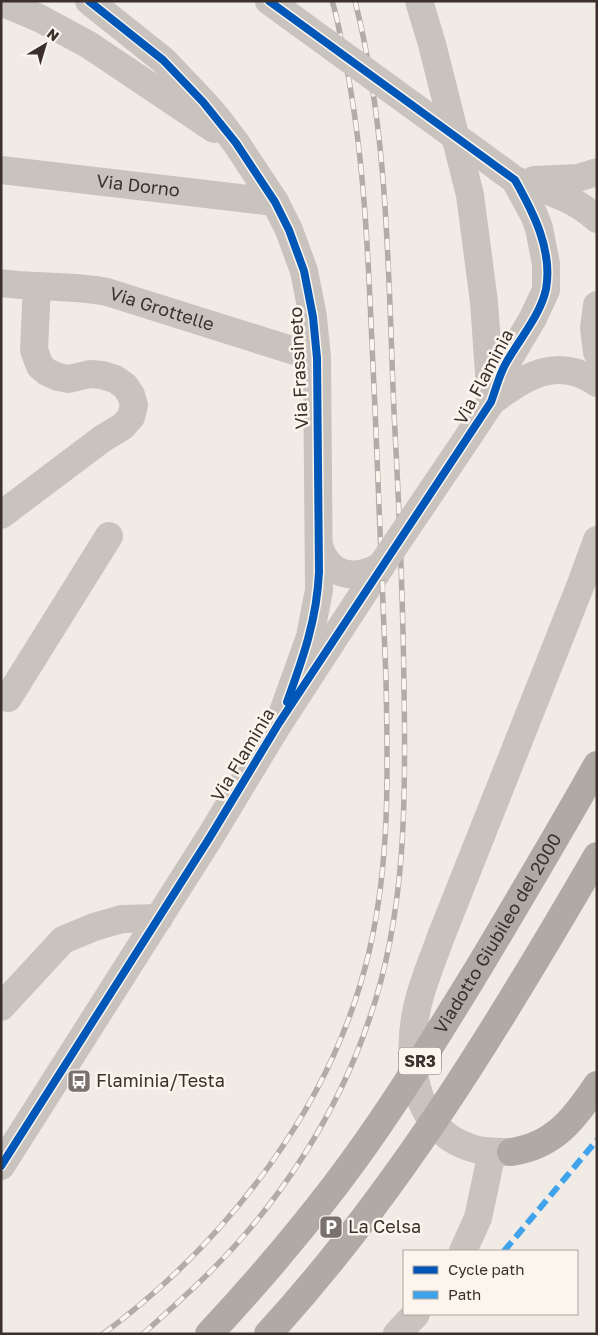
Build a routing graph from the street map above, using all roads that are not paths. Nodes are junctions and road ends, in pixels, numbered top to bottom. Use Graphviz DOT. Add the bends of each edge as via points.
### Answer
graph roads {
  1 [pos="89,1"];
  2 [pos="269,1"];
  3 [pos="419,1"];
  4 [pos="1,2"];
  5 [pos="236,143"];
  6 [pos="1,170"];
  7 [pos="597,172"];
  8 [pos="510,176"];
  9 [pos="275,202"];
  10 [pos="597,218"];
  11 [pos="1,283"];
  12 [pos="37,286"];
  13 [pos="597,305"];
  14 [pos="597,352"];
  15 [pos="317,358"];
  16 [pos="597,383"];
  17 [pos="491,402"];
  18 [pos="1,515"];
  19 [pos="109,536"];
  20 [pos="597,540"];
  21 [pos="319,546"];
  22 [pos="381,566"];
  23 [pos="4,700"];
  24 [pos="279,723"];
  25 [pos="597,765"];
  26 [pos="597,856"];
  27 [pos="159,918"];
  28 [pos="1,1006"];
  29 [pos="597,1085"];
  30 [pos="502,1152"];
  31 [pos="1,1166"];
  32 [pos="463,1250"];
  33 [pos="415,1315"];
  34 [pos="209,1334"];
  35 [pos="268,1334"];
  36 [pos="397,1334"];
  1 -- 5 [label="street, Via Frassineto" via="163,60"];
  2 -- 8 [label="street, bridge"];
  3 -- 17 [label="street" via="470,195 484,302"];
  4 -- 5 [label="street" via="89,45"];
  5 -- 9 [label="street, Via Frassineto"];
  6 -- 9 [label="street, Via Dorno"];
  7 -- 8 [label="street" via="563,180"];
  8 -- 10 [label="street" via="567,198"];
  8 -- 17 [label="street, Via Flaminia" via="539,228 546,264 546,290 504,367"];
  9 -- 15 [label="street, Via Frassineto" via="304,271"];
  11 -- 12 [label="street, Via Grottelle"];
  12 -- 15 [label="street, Via Grottelle" via="107,292"];
  12 -- 18 [label="street" via="34,350 40,366 58,377 70,379 90,374 115,379 128,390 134,405 131,417 123,426"];
  13 -- 14 [label="street" via="594,328"];
  15 -- 21 [label="street, Via Frassineto"];
  16 -- 17 [label="street, Via Flaminia" via="572,371 546,371 531,375"];
  17 -- 22 [label="street, Via Flaminia, bridge"];
  19 -- 23 [label="street"];
  20 -- 30 [label="street" via="443,930 416,1009 413,1072 418,1094 429,1117 450,1139 466,1147"];
  21 -- 22 [label="street" via="332,569 342,573 363,574"];
  21 -- 24 [label="street, Via Frassineto" via="319,590 310,637"];
  22 -- 24 [label="street, Via Flaminia"];
  24 -- 27 [label="street, Via Flaminia"];
  25 -- 34 [label="highway, Viadotto Giubileo del 2000 / SR3, bridge" via="517,904 394,1102 303,1227"];
  26 -- 35 [label="highway, SR3, bridge" via="508,1006 418,1144 358,1228"];
  27 -- 28 [label="street" via="122,919 62,940"];
  27 -- 31 [label="street, Via Flaminia"];
  29 -- 30 [label="highway" via="573,1117 551,1138 530,1148"];
  30 -- 32 [label="street"];
  33 -- 36 [label="street"];
}
